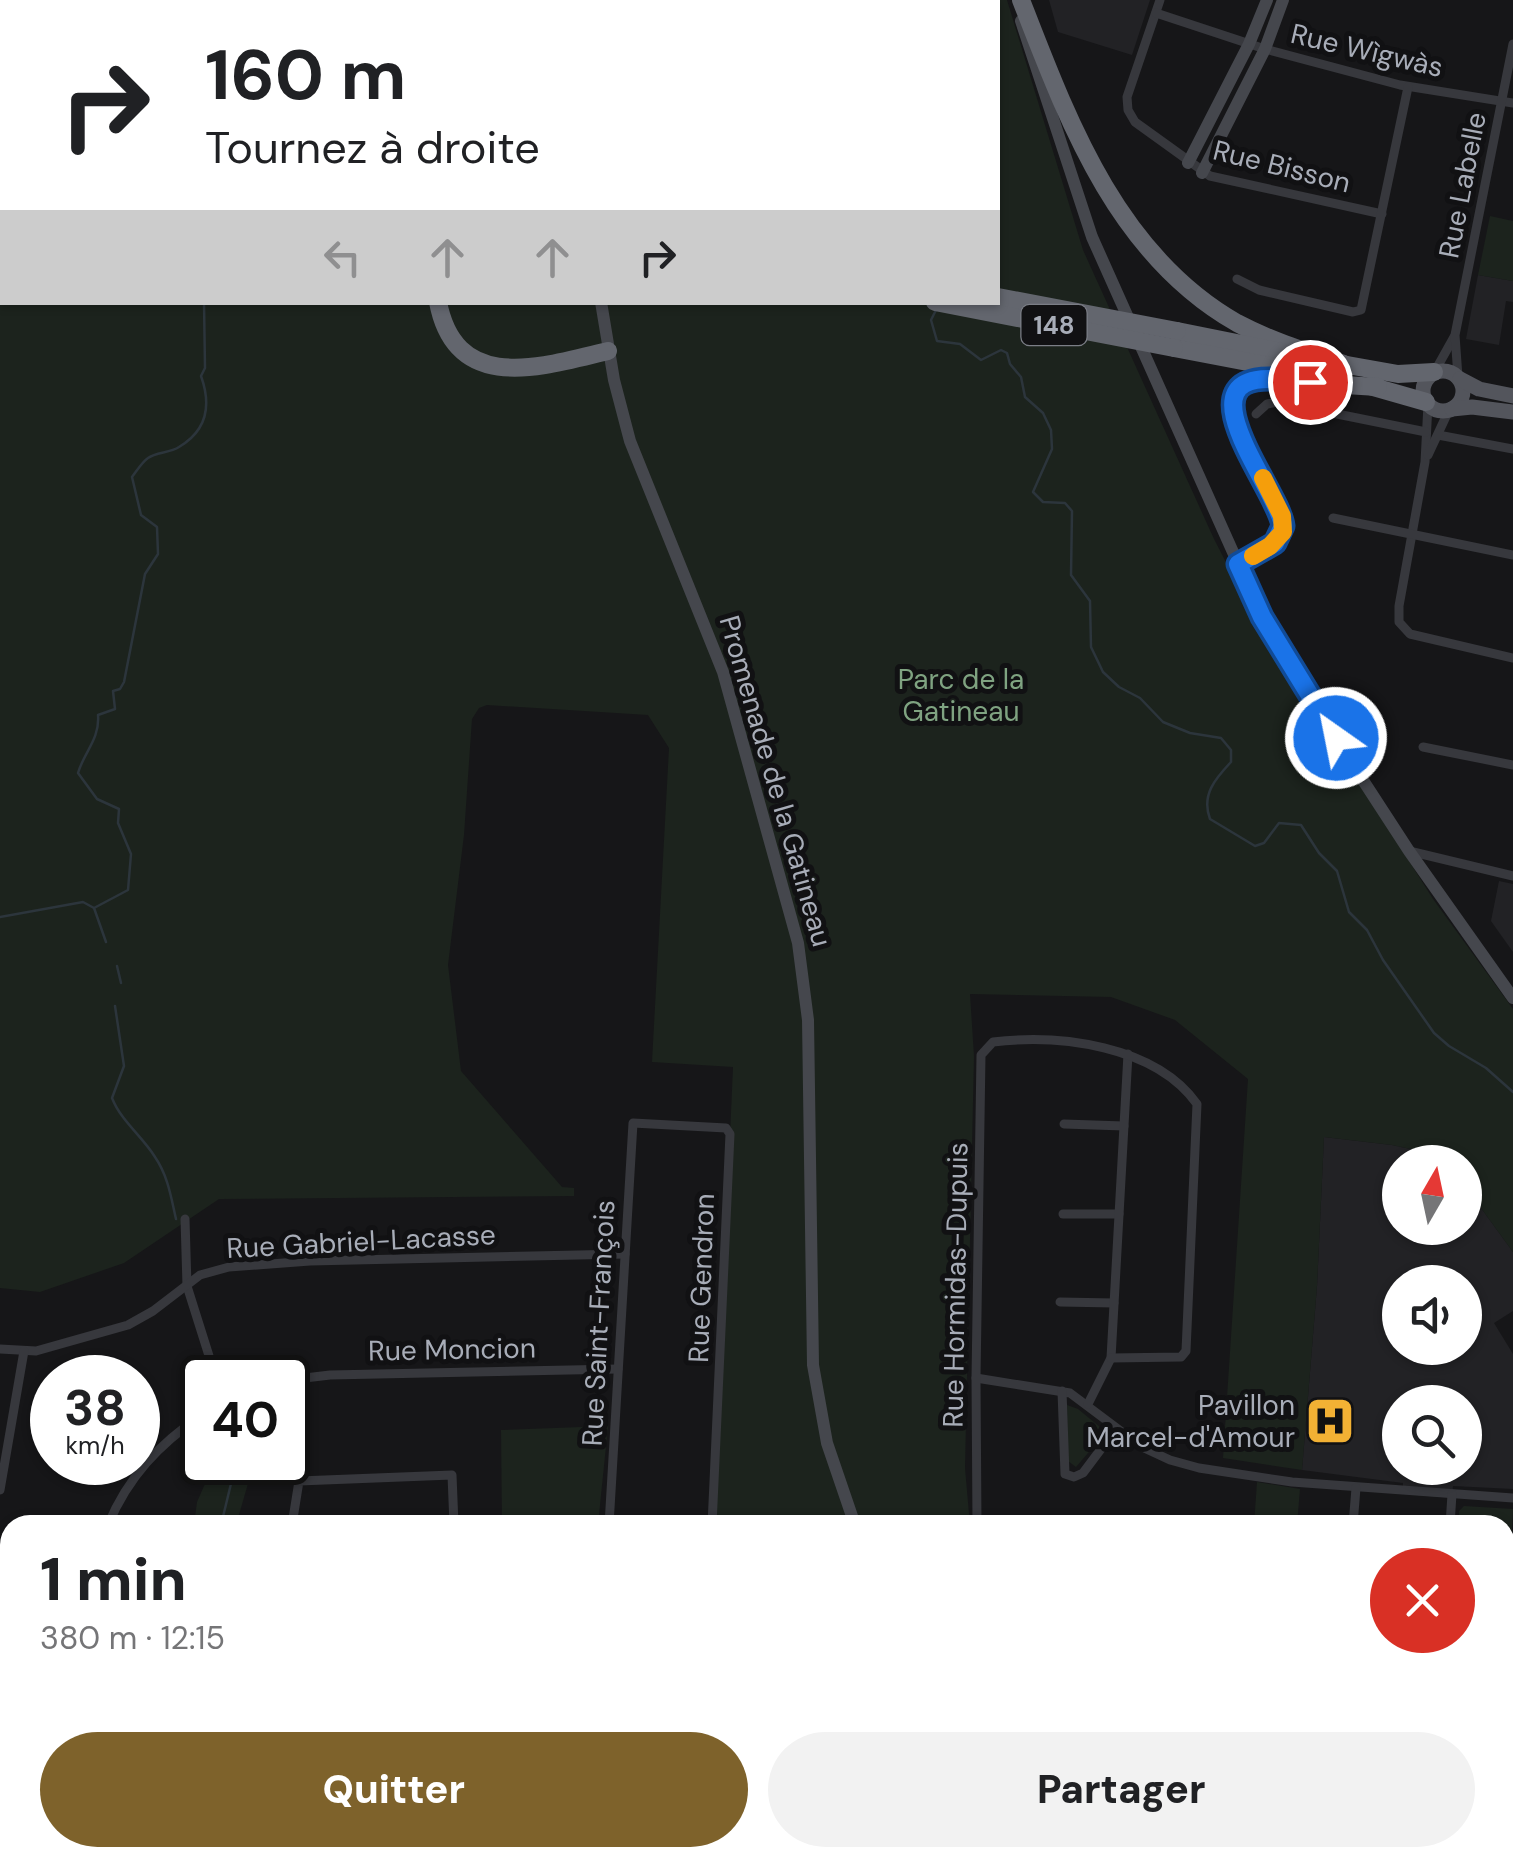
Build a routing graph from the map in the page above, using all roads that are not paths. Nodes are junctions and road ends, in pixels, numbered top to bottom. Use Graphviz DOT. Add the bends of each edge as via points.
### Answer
graph roads {
  1 [pos="1017,0"];
  2 [pos="1160,0"];
  3 [pos="1267,0"];
  4 [pos="1283,0"];
  5 [pos="1156,13"];
  6 [pos="1250,44"];
  7 [pos="1513,44"];
  8 [pos="1264,49"];
  9 [pos="1408,87"];
  10 [pos="1502,101"];
  11 [pos="1513,103"];
  12 [pos="1188,163"];
  13 [pos="1202,173"];
  14 [pos="1382,214"];
  15 [pos="1236,280"];
  16 [pos="1000,297"];
  17 [pos="439,305"];
  18 [pos="448,305"];
  19 [pos="601,305"];
  20 [pos="954,305"];
  21 [pos="1456,334"];
  22 [pos="1175,339"];
  23 [pos="607,347"];
  24 [pos="1344,364"];
  25 [pos="1434,372"];
  26 [pos="1459,378"];
  27 [pos="1378,387"];
  28 [pos="1513,396"];
  29 [pos="1427,403"];
  30 [pos="1451,410"];
  31 [pos="1513,412"];
  32 [pos="1256,414"];
  33 [pos="1426,432"];
  34 [pos="1438,435"];
  35 [pos="1513,449"];
  36 [pos="1425,462"];
  37 [pos="1333,518"];
  38 [pos="1411,534"];
  39 [pos="1513,555"];
  40 [pos="1238,564"];
  41 [pos="1513,658"];
  42 [pos="1422,747"];
  43 [pos="1513,765"];
  44 [pos="1409,851"];
  45 [pos="1513,876"];
  46 [pos="1513,998"];
  47 [pos="1128,1054"];
  48 [pos="633,1123"];
  49 [pos="1064,1124"];
  50 [pos="1124,1126"];
  51 [pos="1063,1214"];
  52 [pos="1119,1214"];
  53 [pos="184,1219"];
  54 [pos="625,1254"];
  55 [pos="187,1286"];
  56 [pos="1060,1302"];
  57 [pos="1114,1304"];
  58 [pos="0,1349"];
  59 [pos="24,1351"];
  60 [pos="209,1355"];
  61 [pos="1112,1358"];
  62 [pos="618,1368"];
  63 [pos="310,1377"];
  64 [pos="976,1378"];
  65 [pos="1062,1391"];
  66 [pos="1088,1404"];
  67 [pos="1116,1429"];
  68 [pos="180,1431"];
  69 [pos="1356,1488"];
  70 [pos="0,1490"];
  71 [pos="1452,1494"];
  72 [pos="1513,1498"];
  73 [pos="113,1515"];
  74 [pos="294,1515"];
  75 [pos="454,1515"];
  76 [pos="610,1515"];
  77 [pos="712,1515"];
  78 [pos="852,1515"];
  79 [pos="977,1515"];
  80 [pos="1355,1515"];
  81 [pos="1451,1515"];
  1 -- 24 [label="highway" via="1091,165 1158,258 1236,322"];
  1 -- 40 [label="street" via="1092,237"];
  2 -- 5 [label="street, Rue Bisson"];
  3 -- 6 [label="street"];
  4 -- 8 [label="street"];
  5 -- 6 [label="street, Rue Wìgwàs"];
  5 -- 12 [label="street, Rue Bisson" via="1128,110"];
  6 -- 8 [label="street, Rue Wìgwàs"];
  6 -- 12 [label="street"];
  7 -- 10 [label="street, Rue Labelle"];
  8 -- 9 [label="street, Rue Wìgwàs"];
  8 -- 13 [label="street"];
  9 -- 10 [label="street, Rue Wìgwàs"];
  9 -- 14 [label="street"];
  10 -- 11 [label="street, Rue Wìgwàs"];
  10 -- 21 [label="street, Rue Labelle"];
  12 -- 13 [label="street, Rue Bisson"];
  13 -- 14 [label="street, Rue Bisson"];
  14 -- 15 [label="street" via="1361,310"];
  16 -- 22 [label="highway, 148, bridge"];
  17 -- 23 [label="highway" via="454,342 489,365 526,370"];
  18 -- 23 [label="highway" via="460,334 492,358 530,361"];
  19 -- 23 [label="street, Promenade de la Gatineau"];
  20 -- 22 [label="highway, 148, bridge"];
  21 -- 25 [label="street, Rue Labelle"];
  21 -- 26 [label="street, Rue Labelle"];
  22 -- 24 [label="highway, 148"];
  22 -- 27 [label="highway, 148"];
  23 -- 78 [label="street, Promenade de la Gatineau" via="636,457 723,672 798,943 808,1020 813,1365 827,1443"];
  24 -- 25 [label="highway, 148" via="1398,374"];
  25 -- 26 [label="main road"];
  25 -- 29 [label="main road" via="1423,385"];
  26 -- 28 [label="main road"];
  26 -- 30 [label="main road" via="1464,392"];
  27 -- 29 [label="highway, 148"];
  27 -- 40 [label="highway" via="1260,380 1236,390 1232,420 1283,526 1275,543"];
  29 -- 30 [label="main road"];
  29 -- 33 [label="street"];
  30 -- 31 [label="main road"];
  30 -- 34 [label="street"];
  32 -- 33 [label="street" via="1278,402"];
  33 -- 36 [label="street"];
  34 -- 35 [label="street"];
  34 -- 36 [label="street"];
  36 -- 38 [label="street"];
  37 -- 38 [label="street"];
  38 -- 39 [label="street"];
  38 -- 41 [label="street" via="1400,627"];
  40 -- 44 [label="street" via="1298,678"];
  42 -- 43 [label="street"];
  44 -- 45 [label="street"];
  44 -- 46 [label="street"];
  47 -- 50 [label="street"];
  47 -- 61 [label="street" via="1188,1092 1198,1109 1188,1342 1176,1358"];
  47 -- 64 [label="street, Rue Hormidas-Dupuis" via="1083,1043 997,1041 981,1054"];
  48 -- 54 [label="street, Rue Saint-François"];
  48 -- 77 [label="street, Rue Gendron" via="726,1128 730,1134"];
  49 -- 50 [label="street"];
  50 -- 52 [label="street"];
  51 -- 52 [label="street"];
  52 -- 57 [label="street"];
  53 -- 55 [label="street"];
  54 -- 55 [label="street, Rue Gabriel-Lacasse" via="286,1262 217,1270"];
  54 -- 62 [label="street, Rue Saint-François"];
  55 -- 59 [label="street, Rue Gabriel-Lacasse" via="128,1325"];
  55 -- 60 [label="street"];
  56 -- 57 [label="street"];
  57 -- 61 [label="street"];
  58 -- 59 [label="street, Rue Gabriel-Lacasse"];
  59 -- 70 [label="street"];
  61 -- 66 [label="street"];
  62 -- 63 [label="street, Rue Moncion"];
  62 -- 76 [label="street, Rue Saint-François"];
  64 -- 65 [label="street"];
  64 -- 79 [label="street, Rue Hormidas-Dupuis"];
  65 -- 66 [label="street"];
  65 -- 67 [label="street" via="1064,1474 1083,1473"];
  66 -- 67 [label="street"];
  67 -- 69 [label="street" via="1184,1464"];
  68 -- 73 [label="street" via="140,1468"];
  69 -- 71 [label="street"];
  69 -- 80 [label="street"];
  71 -- 72 [label="street"];
  71 -- 81 [label="street"];
  74 -- 75 [label="street" via="299,1481 452,1475"];
}
